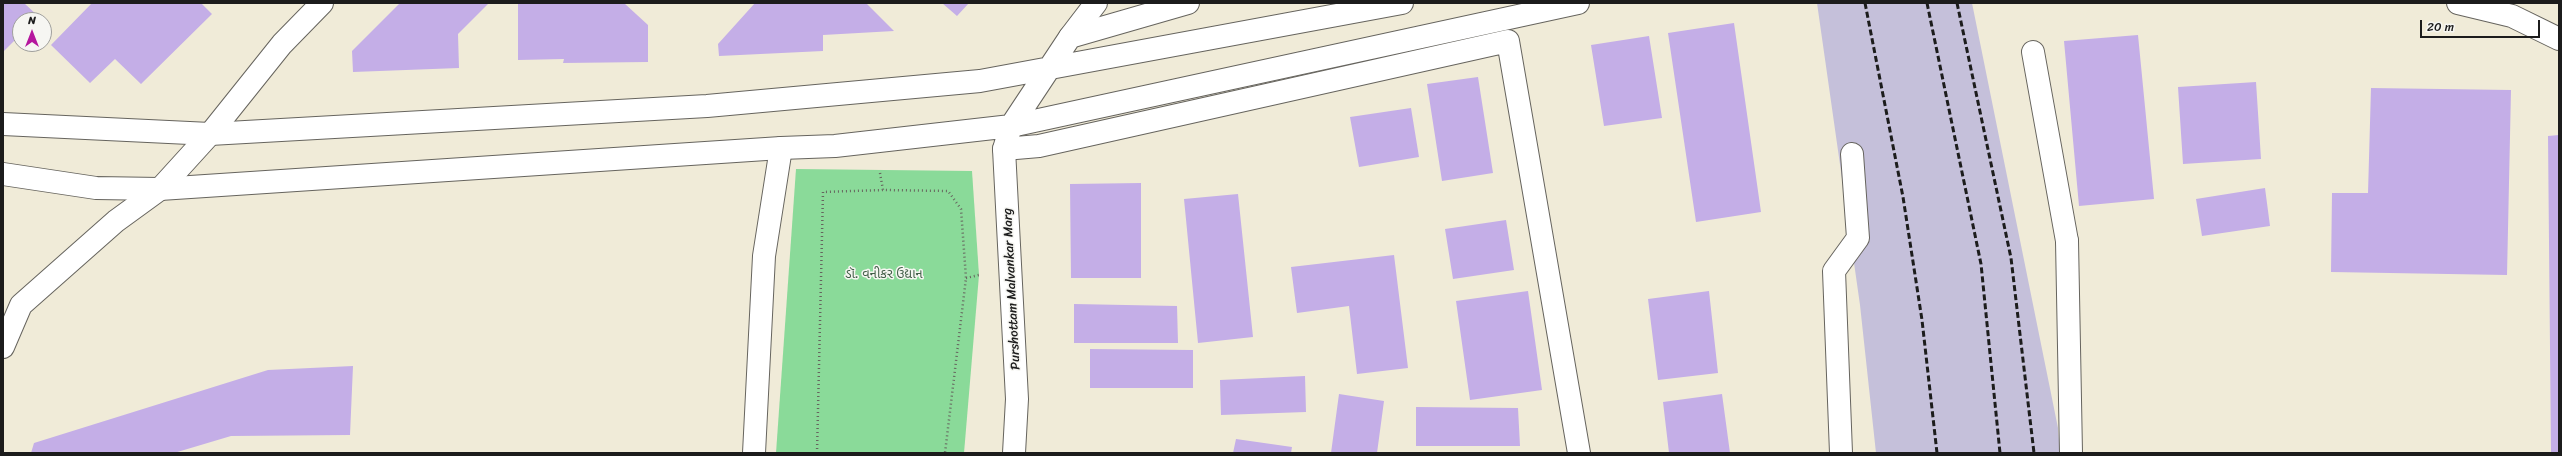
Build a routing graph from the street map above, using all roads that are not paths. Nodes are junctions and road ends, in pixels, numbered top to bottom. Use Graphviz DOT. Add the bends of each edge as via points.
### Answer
graph roads {
  1 [pos="322,3"];
  2 [pos="1096,3"];
  3 [pos="1188,3"];
  4 [pos="1402,3"];
  5 [pos="1578,3"];
  6 [pos="2458,3"];
  7 [pos="1070,37"];
  8 [pos="2559,39"];
  9 [pos="2033,52"];
  10 [pos="1050,67"];
  11 [pos="3,124"];
  12 [pos="1010,126"];
  13 [pos="210,134"];
  14 [pos="782,148"];
  15 [pos="1004,149"];
  16 [pos="1852,154"];
  17 [pos="3,174"];
  18 [pos="160,189"];
  19 [pos="3,347"];
  20 [pos="754,453"];
  21 [pos="1014,453"];
  22 [pos="1579,453"];
  23 [pos="1841,453"];
  24 [pos="2071,453"];
  1 -- 13 [label="street" via="282,44"];
  2 -- 7 [label="street, Purshottam Malvankar Marg"];
  3 -- 7 [label="street"];
  4 -- 10 [label="street"];
  5 -- 12 [label="street"];
  6 -- 8 [label="street" via="2512,16"];
  7 -- 10 [label="street, Purshottam Malvankar Marg"];
  9 -- 24 [label="street" via="2067,241"];
  10 -- 12 [label="street, Purshottam Malvankar Marg"];
  10 -- 13 [label="street" via="980,80 707,106"];
  11 -- 13 [label="street"];
  12 -- 14 [label="street" via="835,146"];
  12 -- 15 [label="street, Purshottam Malvankar Marg"];
  13 -- 18 [label="street"];
  14 -- 18 [label="street"];
  14 -- 20 [label="street" via="764,256"];
  15 -- 21 [label="street, Purshottam Malvankar Marg" via="1017,399"];
  15 -- 22 [label="street" via="1039,146 1508,41"];
  16 -- 23 [label="street" via="1858,238 1834,271"];
  17 -- 18 [label="street" via="96,188"];
  18 -- 19 [label="street" via="116,221 21,305"];
}
